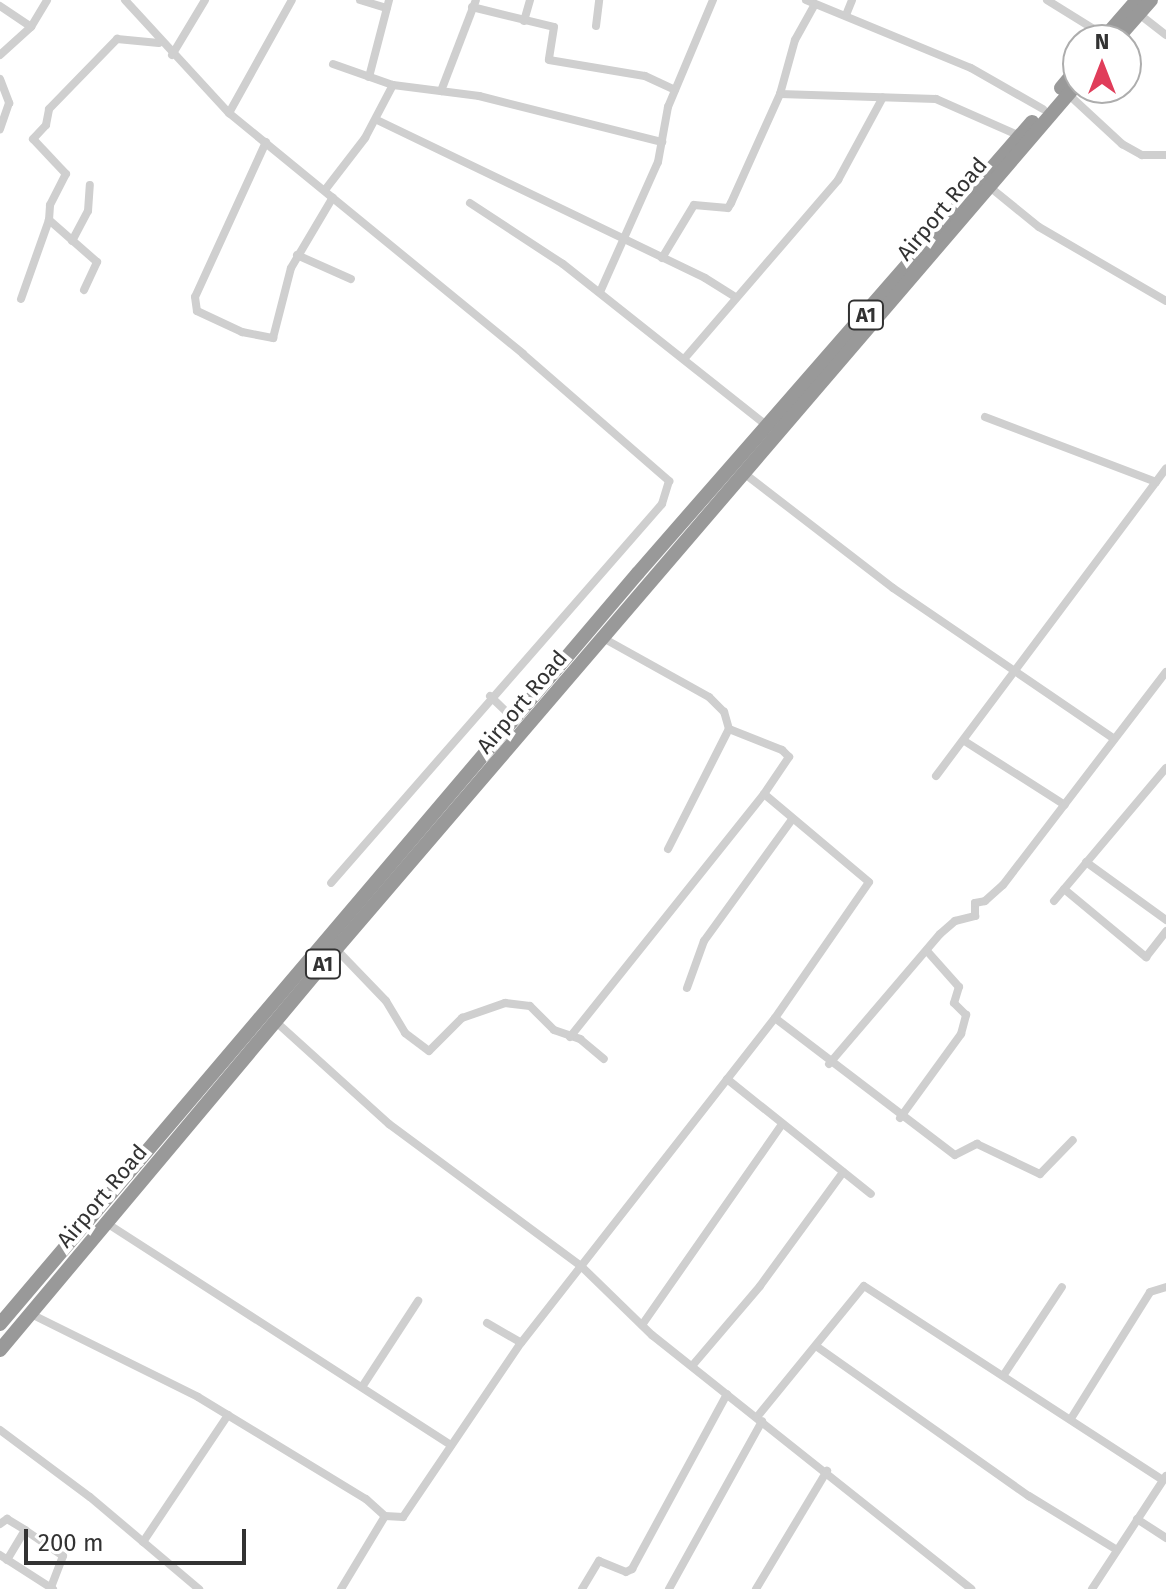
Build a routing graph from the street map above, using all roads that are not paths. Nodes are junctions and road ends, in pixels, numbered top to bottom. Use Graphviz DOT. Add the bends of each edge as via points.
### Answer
graph roads {
  1 [pos="47,0"];
  2 [pos="125,0"];
  3 [pos="205,0"];
  4 [pos="292,0"];
  5 [pos="360,0"];
  6 [pos="530,0"];
  7 [pos="599,0"];
  8 [pos="713,0"];
  9 [pos="806,0"];
  10 [pos="852,0"];
  11 [pos="1047,0"];
  12 [pos="1151,0"];
  13 [pos="474,3"];
  14 [pos="388,4"];
  15 [pos="815,4"];
  16 [pos="0,6"];
  17 [pos="1138,7"];
  18 [pos="846,15"];
  19 [pos="524,21"];
  20 [pos="1085,24"];
  21 [pos="1122,24"];
  22 [pos="596,26"];
  23 [pos="31,27"];
  24 [pos="1166,35"];
  25 [pos="159,43"];
  26 [pos="0,55"];
  27 [pos="172,55"];
  28 [pos="333,64"];
  29 [pos="369,77"];
  30 [pos="0,79"];
  31 [pos="393,85"];
  32 [pos="1062,87"];
  33 [pos="675,90"];
  34 [pos="441,91"];
  35 [pos="780,94"];
  36 [pos="883,97"];
  37 [pos="1062,100"];
  38 [pos="1087,104"];
  39 [pos="1043,109"];
  40 [pos="229,113"];
  41 [pos="377,120"];
  42 [pos="0,129"];
  43 [pos="1020,136"];
  44 [pos="266,142"];
  45 [pos="662,142"];
  46 [pos="1166,155"];
  47 [pos="986,183"];
  48 [pos="90,185"];
  49 [pos="325,190"];
  50 [pos="333,197"];
  51 [pos="470,203"];
  52 [pos="49,220"];
  53 [pos="622,240"];
  54 [pos="72,241"];
  55 [pos="297,255"];
  56 [pos="662,258"];
  57 [pos="351,279"];
  58 [pos="84,290"];
  59 [pos="600,292"];
  60 [pos="735,297"];
  61 [pos="21,299"];
  62 [pos="1166,301"];
  63 [pos="685,358"];
  64 [pos="985,417"];
  65 [pos="769,427"];
  66 [pos="1166,469"];
  67 [pos="745,474"];
  68 [pos="1156,482"];
  69 [pos="605,639"];
  70 [pos="1014,669"];
  71 [pos="1166,672"];
  72 [pos="490,696"];
  73 [pos="514,719"];
  74 [pos="729,729"];
  75 [pos="1113,738"];
  76 [pos="966,742"];
  77 [pos="1166,768"];
  78 [pos="936,776"];
  79 [pos="764,794"];
  80 [pos="1065,805"];
  81 [pos="791,821"];
  82 [pos="668,849"];
  83 [pos="1086,862"];
  84 [pos="331,883"];
  85 [pos="1064,889"];
  86 [pos="1054,901"];
  87 [pos="1166,920"];
  88 [pos="1166,931"];
  89 [pos="336,949"];
  90 [pos="927,951"];
  91 [pos="687,988"];
  92 [pos="775,1018"];
  93 [pos="275,1021"];
  94 [pos="570,1037"];
  95 [pos="604,1059"];
  96 [pos="829,1064"];
  97 [pos="727,1079"];
  98 [pos="900,1118"];
  99 [pos="782,1124"];
  100 [pos="1073,1140"];
  101 [pos="843,1172"];
  102 [pos="871,1194"];
  103 [pos="108,1224"];
  104 [pos="582,1267"];
  105 [pos="1062,1287"];
  106 [pos="1166,1287"];
  107 [pos="418,1301"];
  108 [pos="31,1314"];
  109 [pos="487,1323"];
  110 [pos="0,1324"];
  111 [pos="642,1325"];
  112 [pos="521,1343"];
  113 [pos="816,1346"];
  114 [pos="0,1350"];
  115 [pos="692,1366"];
  116 [pos="1005,1373"];
  117 [pos="362,1387"];
  118 [pos="727,1394"];
  119 [pos="228,1415"];
  120 [pos="1072,1417"];
  121 [pos="759,1419"];
  122 [pos="0,1430"];
  123 [pos="451,1445"];
  124 [pos="827,1471"];
  125 [pos="1164,1478"];
  126 [pos="385,1516"];
  127 [pos="1137,1519"];
  128 [pos="0,1524"];
  129 [pos="25,1530"];
  130 [pos="1166,1538"];
  131 [pos="143,1542"];
  132 [pos="1117,1550"];
  133 [pos="4,1557"];
  134 [pos="52,1588"];
  135 [pos="199,1589"];
  136 [pos="341,1589"];
  137 [pos="582,1589"];
  138 [pos="669,1589"];
  139 [pos="756,1589"];
  140 [pos="971,1589"];
  141 [pos="1092,1589"];
  1 -- 23 [label="street"];
  2 -- 25 [label="street"];
  3 -- 27 [label="street"];
  4 -- 40 [label="street"];
  5 -- 14 [label="street"];
  6 -- 19 [label="street"];
  7 -- 22 [label="street"];
  8 -- 33 [label="street"];
  9 -- 15 [label="street"];
  10 -- 18 [label="street"];
  11 -- 20 [label="street"];
  12 -- 17 [label="highway"];
  13 -- 19 [label="street"];
  13 -- 34 [label="street"];
  14 -- 29 [label="street"];
  15 -- 18 [label="street"];
  15 -- 35 [label="street" via="795,40"];
  16 -- 23 [label="street"];
  17 -- 21 [label="highway"];
  17 -- 24 [label="street"];
  18 -- 39 [label="street" via="971,68"];
  19 -- 33 [label="street" via="554,27 549,60 645,76"];
  23 -- 26 [label="street"];
  25 -- 27 [label="street"];
  25 -- 52 [label="street" via="117,39 49,109 46,125 33,139 64,168 66,181 50,205"];
  27 -- 40 [label="street"];
  28 -- 29 [label="street"];
  29 -- 31 [label="street"];
  30 -- 42 [label="street" via="9,103"];
  31 -- 34 [label="street"];
  31 -- 41 [label="street"];
  32 -- 39 [label="highway, Airport Road / A1"];
  33 -- 45 [label="street"];
  34 -- 45 [label="street"];
  35 -- 36 [label="street"];
  35 -- 56 [label="street" via="728,208 694,205"];
  36 -- 43 [label="street" via="947,102"];
  36 -- 60 [label="street" via="838,180"];
  37 -- 47 [label="highway, Airport Road / A1"];
  38 -- 46 [label="street" via="1122,144 1142,155"];
  39 -- 43 [label="highway, Airport Road / A1"];
  40 -- 44 [label="street"];
  41 -- 49 [label="street"];
  41 -- 53 [label="street"];
  43 -- 47 [label="highway, Airport Road / A1"];
  44 -- 49 [label="street"];
  44 -- 55 [label="street" via="193,305 228,327 273,338"];
  45 -- 53 [label="street"];
  47 -- 62 [label="street" via="1039,227"];
  47 -- 65 [label="highway, Airport Road / A1"];
  47 -- 67 [label="highway, Airport Road / A1"];
  48 -- 54 [label="street" via="88,211"];
  49 -- 50 [label="street"];
  50 -- 55 [label="street"];
  50 -- 72 [label="street" via="669,481 662,504"];
  51 -- 59 [label="street"];
  52 -- 54 [label="street"];
  52 -- 61 [label="street"];
  53 -- 56 [label="street"];
  53 -- 59 [label="street"];
  54 -- 58 [label="street" via="97,262"];
  55 -- 57 [label="street"];
  56 -- 60 [label="street"];
  59 -- 63 [label="street"];
  60 -- 63 [label="street"];
  63 -- 65 [label="street"];
  64 -- 68 [label="street"];
  65 -- 73 [label="highway, Airport Road / A1"];
  66 -- 68 [label="street"];
  67 -- 69 [label="highway, Airport Road / A1"];
  67 -- 70 [label="street" via="893,588"];
  68 -- 70 [label="street"];
  69 -- 74 [label="street" via="709,697 724,712"];
  69 -- 89 [label="highway, Airport Road / A1"];
  70 -- 75 [label="street"];
  70 -- 76 [label="street"];
  71 -- 75 [label="street"];
  72 -- 73 [label="street"];
  72 -- 84 [label="street"];
  73 -- 110 [label="highway, Airport Road / A1"];
  74 -- 79 [label="street" via="763,740 789,757"];
  74 -- 82 [label="street"];
  75 -- 80 [label="street"];
  76 -- 78 [label="street"];
  76 -- 80 [label="street" via="1025,774"];
  77 -- 83 [label="street"];
  79 -- 81 [label="street"];
  79 -- 94 [label="street"];
  80 -- 90 [label="street" via="1003,885 975,903 975,916 955,921"];
  81 -- 91 [label="street" via="704,941"];
  81 -- 92 [label="street" via="869,882"];
  83 -- 85 [label="street"];
  83 -- 87 [label="street"];
  85 -- 86 [label="street"];
  85 -- 88 [label="street" via="1146,957"];
  89 -- 93 [label="highway, Airport Road / A1"];
  89 -- 94 [label="street" via="386,1001 405,1033 429,1051 462,1018 505,1003 530,1006 554,1030"];
  90 -- 96 [label="street"];
  90 -- 98 [label="street" via="959,987 954,1003 966,1015 961,1034"];
  92 -- 96 [label="street"];
  92 -- 97 [label="street"];
  93 -- 103 [label="highway, Airport Road / A1"];
  93 -- 104 [label="street" via="389,1124"];
  94 -- 95 [label="street"];
  96 -- 98 [label="street"];
  97 -- 99 [label="street"];
  97 -- 104 [label="street"];
  98 -- 100 [label="street" via="955,1155 977,1144 1040,1174"];
  99 -- 101 [label="street"];
  99 -- 111 [label="street"];
  101 -- 102 [label="street"];
  101 -- 115 [label="street" via="760,1286"];
  103 -- 108 [label="highway, Airport Road / A1"];
  103 -- 117 [label="street"];
  104 -- 111 [label="street"];
  104 -- 112 [label="street"];
  105 -- 116 [label="street"];
  106 -- 120 [label="street" via="1150,1292"];
  107 -- 117 [label="street"];
  108 -- 114 [label="highway, Airport Road / A1"];
  108 -- 119 [label="street"];
  109 -- 112 [label="street"];
  111 -- 115 [label="street"];
  112 -- 123 [label="street"];
  113 -- 116 [label="street" via="864,1286"];
  113 -- 121 [label="street"];
  113 -- 132 [label="street" via="1029,1496"];
  115 -- 118 [label="street"];
  116 -- 120 [label="street"];
  117 -- 123 [label="street"];
  118 -- 121 [label="street"];
  118 -- 137 [label="street" via="632,1569 626,1572 599,1561"];
  119 -- 126 [label="street" via="366,1499"];
  119 -- 131 [label="street"];
  120 -- 125 [label="street"];
  121 -- 124 [label="street"];
  121 -- 138 [label="street"];
  122 -- 131 [label="street"];
  123 -- 126 [label="street" via="403,1517"];
  124 -- 139 [label="street"];
  124 -- 140 [label="street"];
  125 -- 127 [label="street"];
  126 -- 136 [label="street"];
  127 -- 130 [label="street"];
  127 -- 132 [label="street"];
  128 -- 129 [label="street" via="7,1519"];
  129 -- 133 [label="street"];
  129 -- 134 [label="street" via="66,1561"];
  131 -- 135 [label="street"];
  132 -- 141 [label="street"];
  133 -- 134 [label="street"];
}
